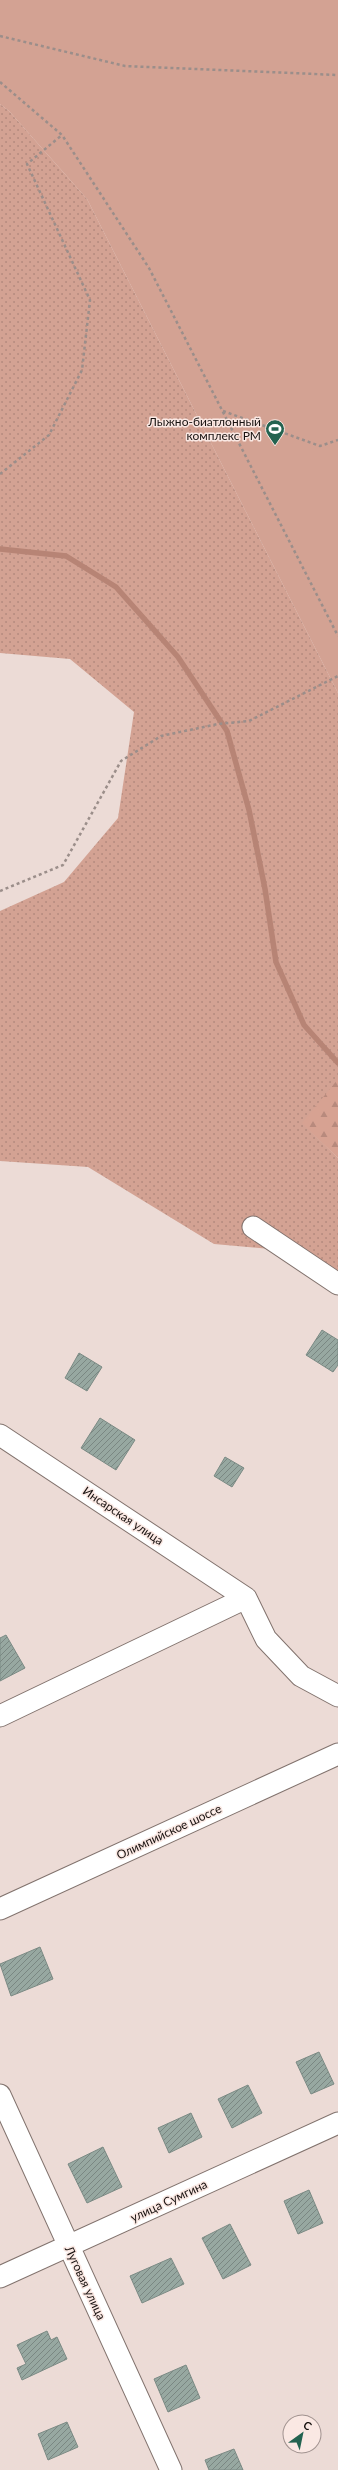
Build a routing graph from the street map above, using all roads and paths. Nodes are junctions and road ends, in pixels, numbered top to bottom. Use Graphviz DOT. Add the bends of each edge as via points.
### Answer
graph roads {
  1 [pos="0,36"];
  2 [pos="338,75"];
  3 [pos="0,82"];
  4 [pos="62,134"];
  5 [pos="222,411"];
  6 [pos="338,440"];
  7 [pos="0,474"];
  8 [pos="338,636"];
  9 [pos="338,676"];
  10 [pos="0,891"];
  11 [pos="253,1227"];
  12 [pos="338,1284"];
  13 [pos="0,1435"];
  14 [pos="246,1598"];
  15 [pos="338,1696"];
  16 [pos="0,1716"];
  17 [pos="338,1754"];
  18 [pos="0,1909"];
  19 [pos="0,2095"];
  20 [pos="338,2123"];
  21 [pos="68,2247"];
  22 [pos="0,2278"];
  23 [pos="171,2470"];
  1 -- 2 [label="path" via="125,66"];
  3 -- 4 [label="path"];
  4 -- 5 [label="path" via="149,268"];
  4 -- 7 [label="path" via="27,164 90,300 82,370 50,435"];
  5 -- 6 [label="path" via="320,446"];
  5 -- 8 [label="path"];
  9 -- 10 [label="path" via="249,721 218,724 161,736 121,762 63,865"];
  11 -- 12 [label="street"];
  13 -- 14 [label="street, Инсарская улица"];
  14 -- 15 [label="street" via="266,1639 301,1676"];
  14 -- 16 [label="street"];
  17 -- 18 [label="street, Олимпийское шоссе"];
  19 -- 21 [label="street, Луговая улица"];
  20 -- 21 [label="street, улица Сумгина"];
  21 -- 22 [label="street, улица Сумгина"];
  21 -- 23 [label="street, Луговая улица"];
}
